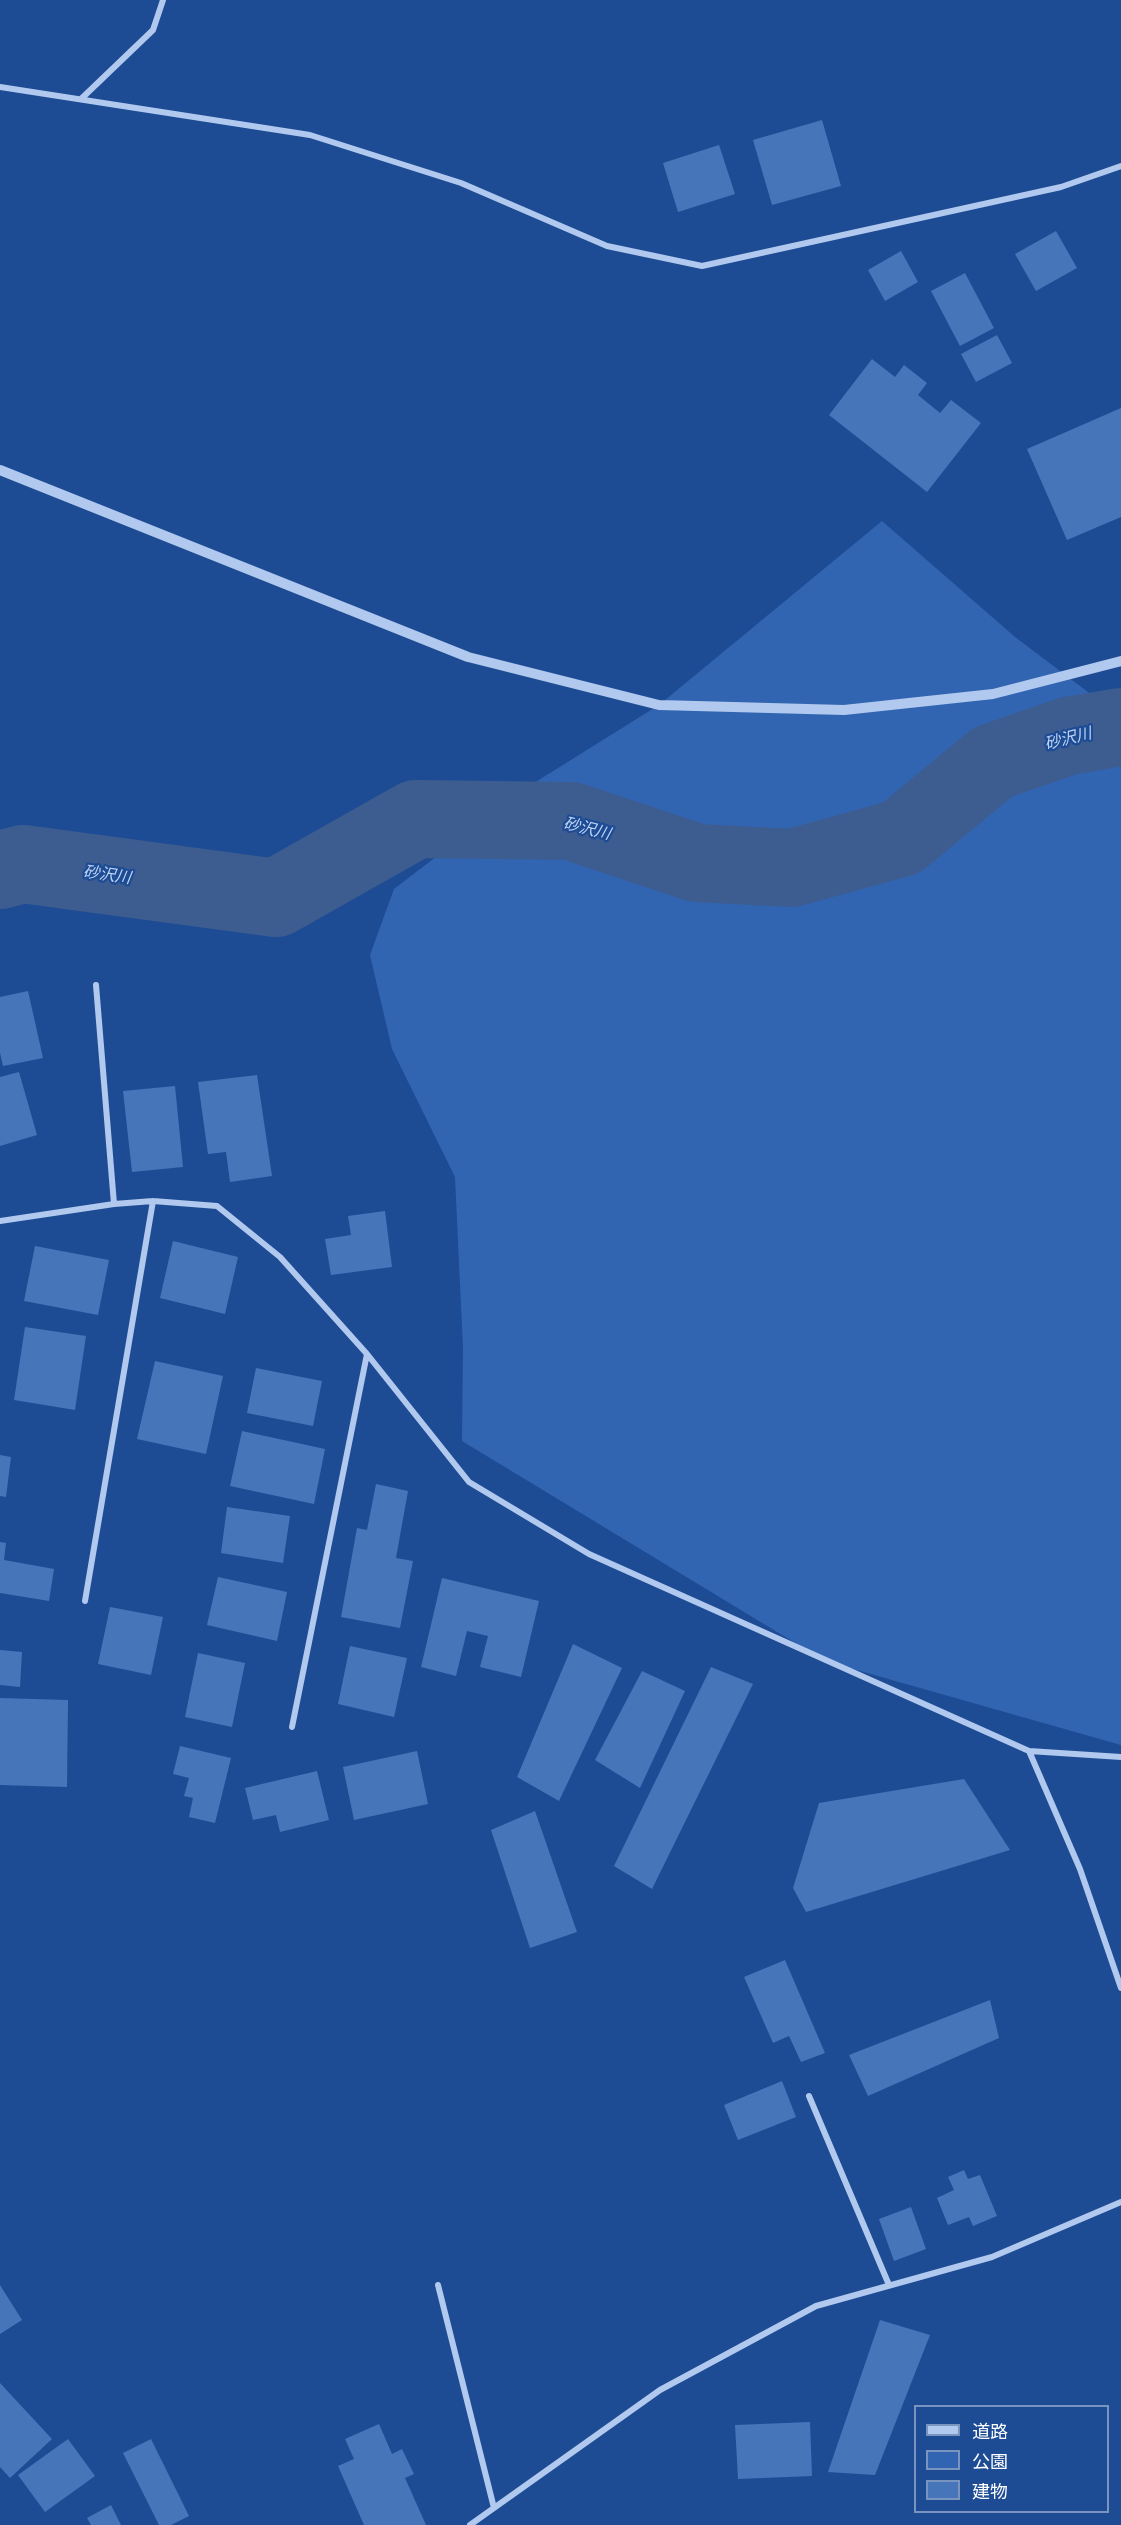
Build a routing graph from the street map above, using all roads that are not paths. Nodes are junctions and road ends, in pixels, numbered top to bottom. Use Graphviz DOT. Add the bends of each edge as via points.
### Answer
graph roads {
  1 [pos="163,0"];
  2 [pos="0,87"];
  3 [pos="81,99"];
  4 [pos="1121,166"];
  5 [pos="0,470"];
  6 [pos="1121,661"];
  7 [pos="96,985"];
  8 [pos="153,1201"];
  9 [pos="114,1204"];
  10 [pos="0,1221"];
  11 [pos="367,1354"];
  12 [pos="85,1601"];
  13 [pos="292,1727"];
  14 [pos="1029,1751"];
  15 [pos="1121,1757"];
  16 [pos="1121,1988"];
  17 [pos="809,2096"];
  18 [pos="1121,2202"];
  19 [pos="438,2285"];
  20 [pos="889,2285"];
  21 [pos="494,2508"];
  22 [pos="470,2525"];
  1 -- 3 [label="street" via="153,30"];
  2 -- 3 [label="street"];
  3 -- 4 [label="street" via="310,135 460,183 607,246 702,266 1062,187"];
  5 -- 6 [label="street" via="468,657 659,705 844,710 993,694"];
  7 -- 9 [label="street"];
  8 -- 9 [label="street"];
  8 -- 11 [label="street" via="218,1206 280,1257"];
  8 -- 12 [label="street"];
  9 -- 10 [label="street"];
  11 -- 13 [label="street"];
  11 -- 14 [label="street" via="469,1482 589,1554"];
  14 -- 15 [label="street"];
  14 -- 16 [label="street" via="1080,1869"];
  17 -- 20 [label="street"];
  18 -- 20 [label="street" via="992,2257"];
  19 -- 21 [label="street"];
  20 -- 21 [label="street" via="816,2306 660,2390"];
  21 -- 22 [label="street"];
}
